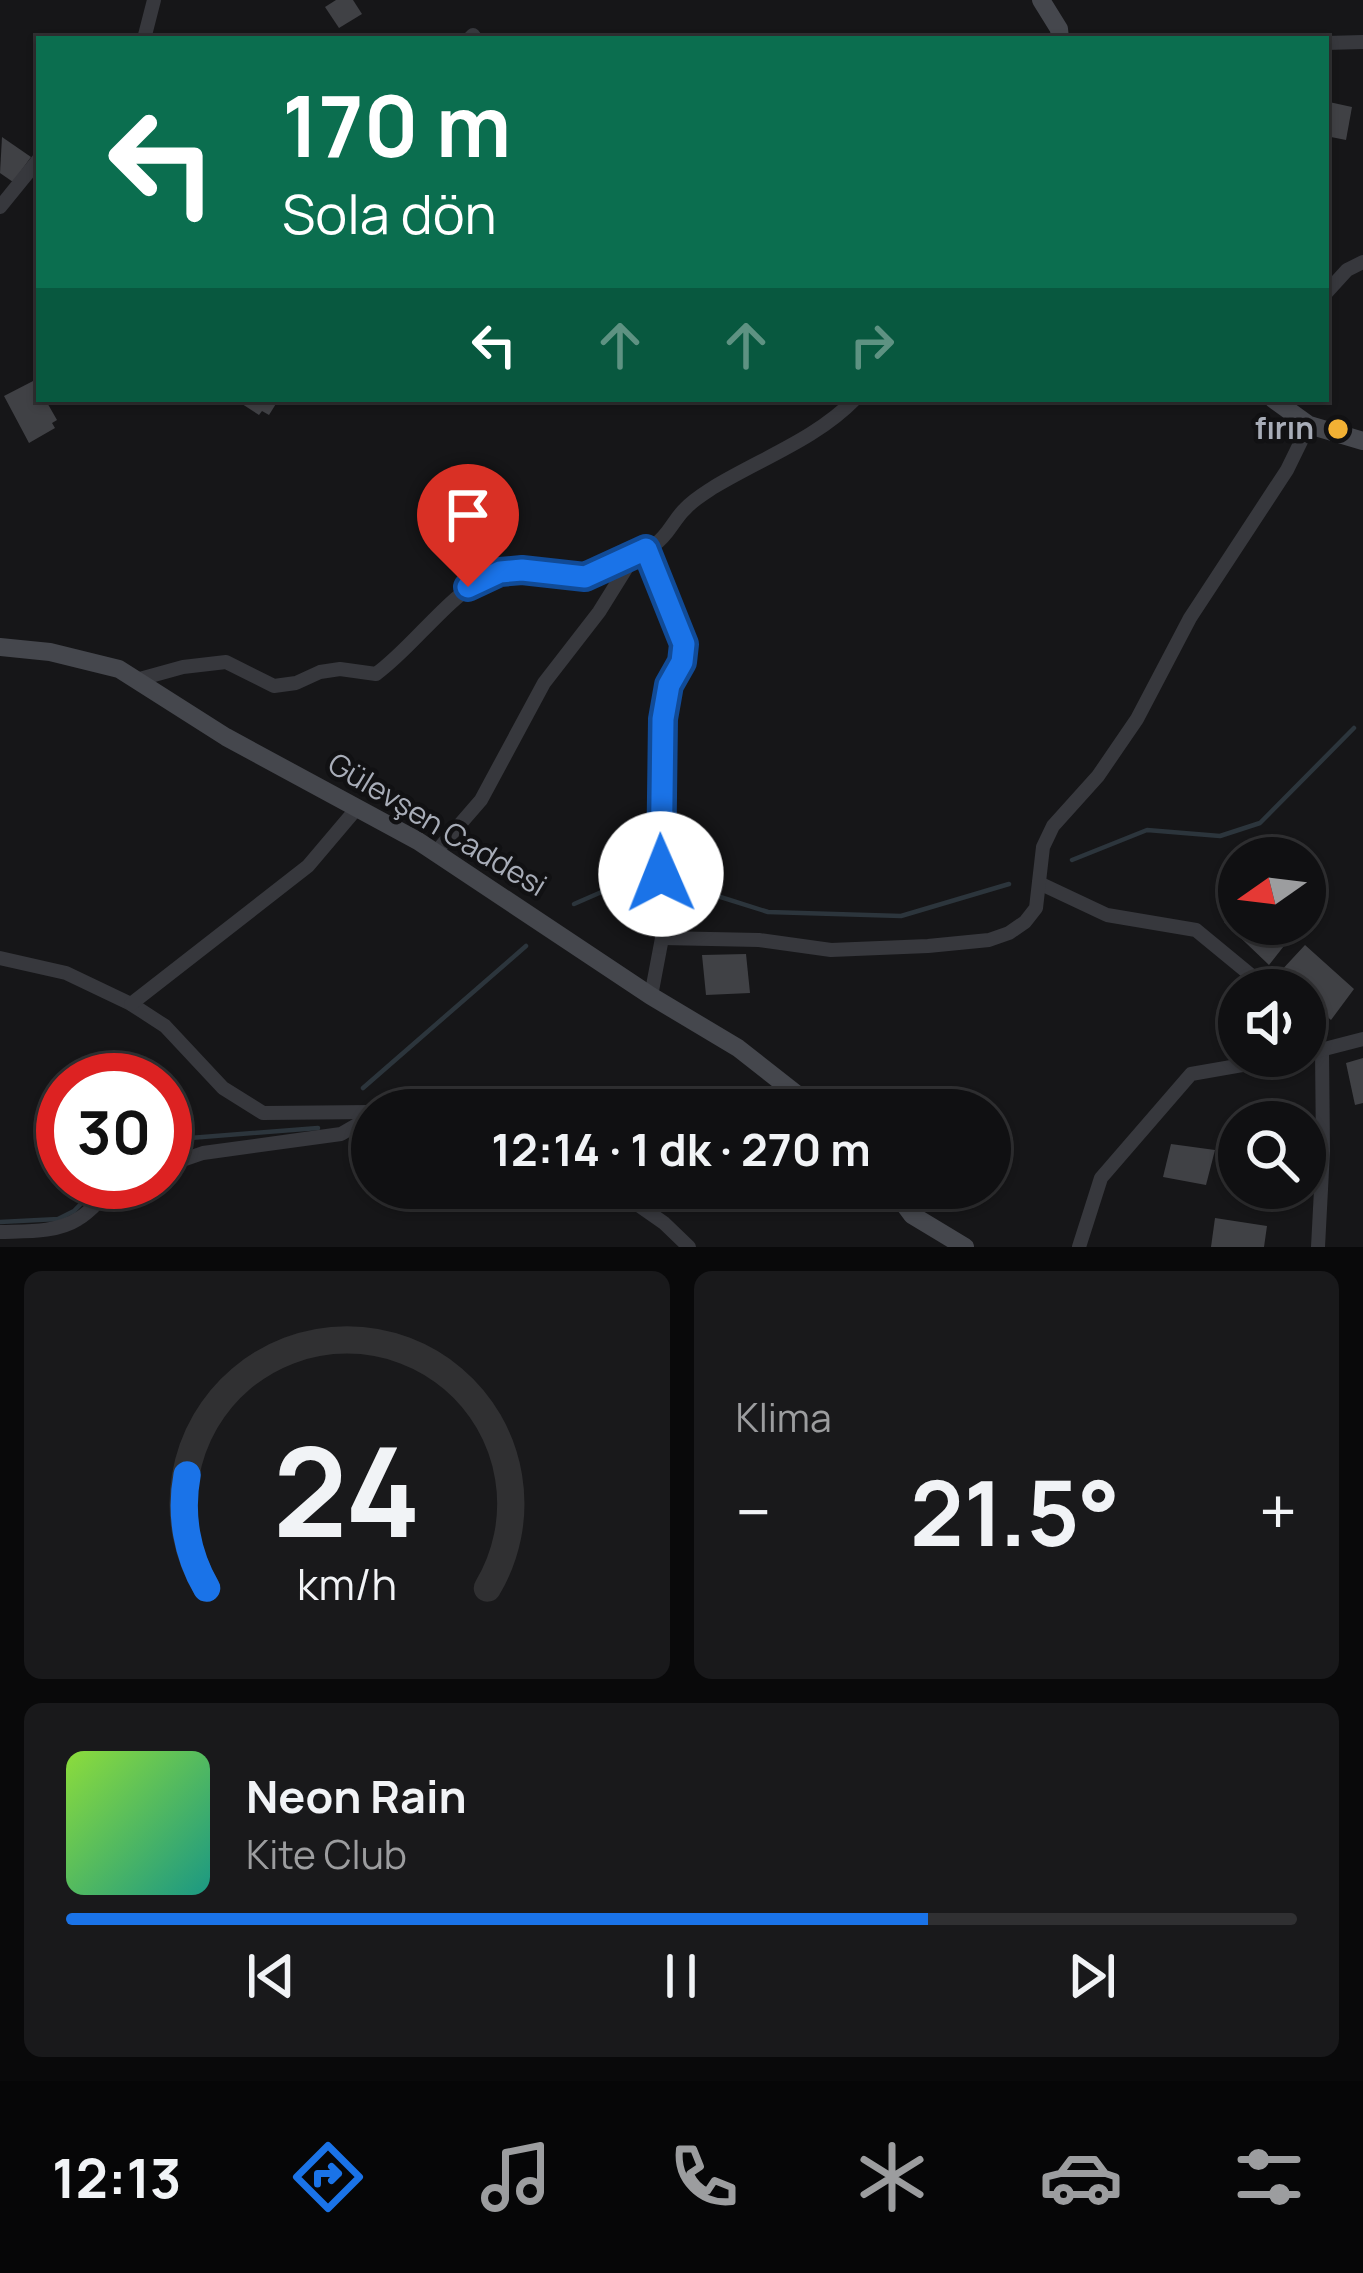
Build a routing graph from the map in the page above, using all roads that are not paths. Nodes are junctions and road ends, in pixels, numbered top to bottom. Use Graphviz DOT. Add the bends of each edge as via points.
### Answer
graph roads {
  1 [pos="154,0"];
  2 [pos="1041,0"];
  3 [pos="144,36"];
  4 [pos="1059,36"];
  5 [pos="1363,42"];
  6 [pos="1329,44"];
  7 [pos="36,163"];
  8 [pos="0,207"];
  9 [pos="1363,262"];
  10 [pos="1329,290"];
  11 [pos="852,402"];
  12 [pos="1277,402"];
  13 [pos="1309,425"];
  14 [pos="1363,441"];
  15 [pos="640,552"];
  16 [pos="0,647"];
  17 [pos="136,680"];
  18 [pos="358,807"];
  19 [pos="435,853"];
  20 [pos="1039,883"];
  21 [pos="662,938"];
  22 [pos="0,958"];
  23 [pos="1243,969"];
  24 [pos="651,996"];
  25 [pos="131,1004"];
  26 [pos="1363,1039"];
  27 [pos="1326,1050"];
  28 [pos="1218,1070"];
  29 [pos="1322,1077"];
  30 [pos="791,1089"];
  31 [pos="351,1114"];
  32 [pos="351,1128"];
  33 [pos="192,1157"];
  34 [pos="90,1209"];
  35 [pos="644,1209"];
  36 [pos="908,1209"];
  37 [pos="0,1232"];
  38 [pos="689,1247"];
  39 [pos="965,1247"];
  40 [pos="1079,1247"];
  41 [pos="1318,1247"];
  1 -- 3 [label="street"];
  2 -- 4 [label="street"];
  5 -- 6 [label="street"];
  7 -- 8 [label="street"];
  9 -- 10 [label="street"];
  11 -- 15 [label="street" via="700,497"];
  12 -- 13 [label="street"];
  13 -- 14 [label="street"];
  13 -- 20 [label="street" via="1137,719 1053,826"];
  15 -- 17 [label="street" via="585,577 500,572 468,587 376,674 340,669 274,686 226,662"];
  15 -- 19 [label="street" via="544,683 481,800"];
  15 -- 21 [label="street" via="684,644 663,719"];
  16 -- 17 [label="street, Gülevşen Caddesi" via="50,652"];
  17 -- 18 [label="street, Gülevşen Caddesi"];
  18 -- 19 [label="street, Gülevşen Caddesi"];
  18 -- 25 [label="street" via="308,866"];
  19 -- 24 [label="street, Gülevşen Caddesi"];
  20 -- 21 [label="street" via="1025,922 989,940 831,950"];
  20 -- 23 [label="street" via="1107,915 1196,930"];
  21 -- 24 [label="street"];
  22 -- 25 [label="street" via="66,973"];
  24 -- 30 [label="street, Gülevşen Caddesi"];
  25 -- 31 [label="street" via="165,1026 223,1088 263,1113"];
  26 -- 27 [label="street"];
  28 -- 40 [label="street" via="1191,1075 1101,1178"];
  29 -- 41 [label="street"];
  32 -- 33 [label="street"];
  34 -- 37 [label="street" via="53,1229"];
  35 -- 38 [label="street"];
  36 -- 39 [label="street"];
}
